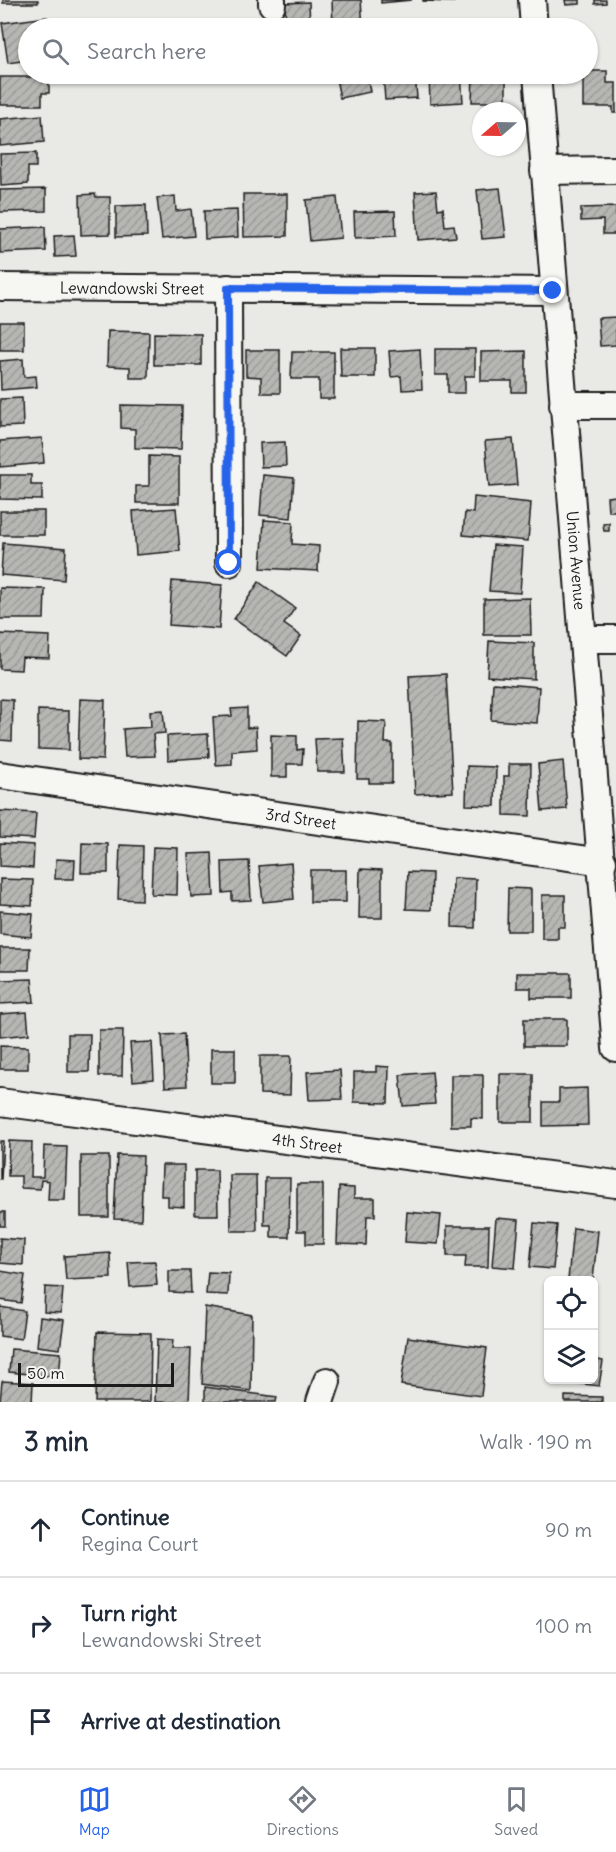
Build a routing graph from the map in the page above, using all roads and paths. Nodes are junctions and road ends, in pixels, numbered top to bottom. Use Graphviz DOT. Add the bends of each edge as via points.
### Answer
graph roads {
  1 [pos="532,0"];
  2 [pos="533,18"];
  3 [pos="538,84"];
  4 [pos="616,170"];
  5 [pos="544,171"];
  6 [pos="0,287"];
  7 [pos="228,288"];
  8 [pos="553,291"];
  9 [pos="563,405"];
  10 [pos="616,405"];
  11 [pos="229,563"];
  12 [pos="583,639"];
  13 [pos="616,639"];
  14 [pos="0,775"];
  15 [pos="607,874"];
  16 [pos="616,1048"];
  17 [pos="0,1102"];
  18 [pos="616,1184"];
  1 -- 2 [label="street"];
  3 -- 5 [label="street, Union Avenue"];
  4 -- 5 [label="street"];
  5 -- 8 [label="street, Union Avenue"];
  6 -- 7 [label="street, Lewandowski Street"];
  7 -- 8 [label="street, Lewandowski Street"];
  7 -- 11 [label="street"];
  8 -- 9 [label="street, Union Avenue"];
  9 -- 10 [label="street"];
  9 -- 12 [label="street, Union Avenue"];
  12 -- 13 [label="street"];
  12 -- 15 [label="street, Union Avenue"];
  14 -- 15 [label="street, 3rd Street"];
  15 -- 16 [label="street, Union Avenue"];
  17 -- 18 [label="street, 4th Street"];
}
